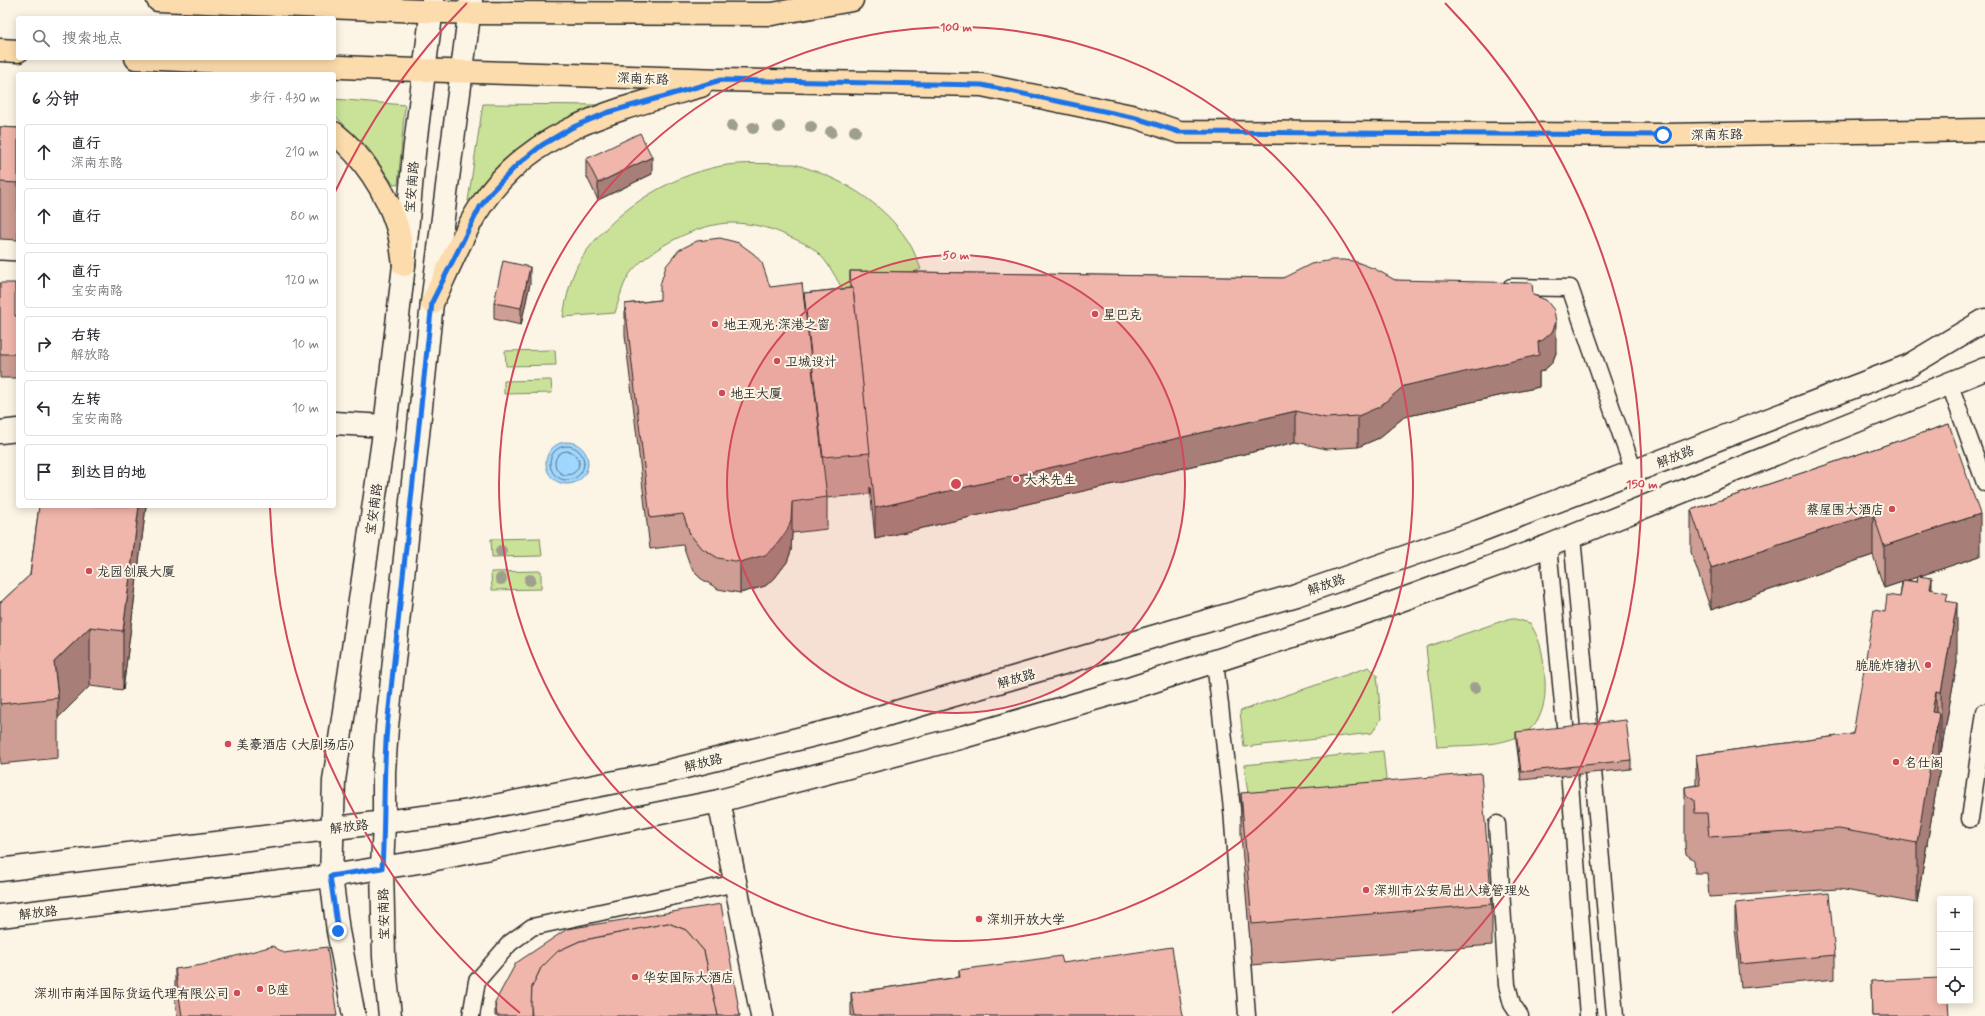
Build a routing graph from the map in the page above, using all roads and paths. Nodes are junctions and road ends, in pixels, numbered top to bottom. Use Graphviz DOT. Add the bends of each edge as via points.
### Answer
graph roads {
  1 [pos="158,0"];
  2 [pos="714,0"];
  3 [pos="852,0"];
  4 [pos="203,1"];
  5 [pos="432,6"];
  6 [pos="470,7"];
  7 [pos="772,14"];
  8 [pos="0,50"];
  9 [pos="16,51"];
  10 [pos="170,60"];
  11 [pos="205,62"];
  12 [pos="425,71"];
  13 [pos="220,72"];
  14 [pos="462,72"];
  15 [pos="721,80"];
  16 [pos="1985,130"];
  17 [pos="336,135"];
  18 [pos="404,265"];
  19 [pos="0,272"];
  20 [pos="16,273"];
  21 [pos="1498,286"];
  22 [pos="432,302"];
  23 [pos="1985,320"];
  24 [pos="1985,370"];
  25 [pos="1950,385"];
  26 [pos="336,423"];
  27 [pos="385,426"];
  28 [pos="16,430"];
  29 [pos="0,432"];
  30 [pos="1634,472"];
  31 [pos="1985,483"];
  32 [pos="1572,536"];
  33 [pos="1548,546"];
  34 [pos="1214,662"];
  35 [pos="1985,712"];
  36 [pos="719,801"];
  37 [pos="1970,819"];
  38 [pos="384,822"];
  39 [pos="1497,824"];
  40 [pos="332,828"];
  41 [pos="382,868"];
  42 [pos="0,870"];
  43 [pos="330,876"];
  44 [pos="736,883"];
  45 [pos="0,916"];
  46 [pos="354,1016"];
  47 [pos="390,1016"];
  48 [pos="471,1016"];
  49 [pos="762,1016"];
  50 [pos="1247,1016"];
  51 [pos="1520,1016"];
  52 [pos="1588,1016"];
  53 [pos="1615,1016"];
  1 -- 4 [label="main road"];
  2 -- 7 [label="main road"];
  3 -- 7 [label="main road"];
  4 -- 5 [label="main road"];
  5 -- 6 [label="main road"];
  5 -- 12 [label="street, 宝安南路"];
  6 -- 7 [label="main road"];
  6 -- 14 [label="street, 宝安南路"];
  8 -- 9 [label="main road"];
  10 -- 11 [label="main road, 深南东路"];
  11 -- 12 [label="main road, 深南东路"];
  11 -- 13 [label="main road"];
  12 -- 14 [label="main road, 深南东路"];
  12 -- 18 [label="street, 宝安南路" via="414,153"];
  14 -- 15 [label="main road, 深南东路"];
  14 -- 22 [label="street, 宝安南路"];
  15 -- 16 [label="main road, 深南东路" via="982,85 1136,118 1179,132 1663,135"];
  15 -- 22 [label="main road" via="606,113 571,128 542,145 517,165 480,207"];
  17 -- 18 [label="main road" via="355,154 388,202 397,226"];
  18 -- 27 [label="street, 宝安南路"];
  19 -- 20 [label="street"];
  21 -- 30 [label="lane" via="1570,288"];
  22 -- 38 [label="street, 宝安南路" via="387,727"];
  23 -- 30 [label="street, 解放路" via="1908,366"];
  24 -- 25 [label="street, 解放路"];
  25 -- 31 [label="lane"];
  25 -- 32 [label="street, 解放路"];
  26 -- 27 [label="street"];
  27 -- 40 [label="street, 宝安南路" via="334,781"];
  28 -- 29 [label="street"];
  30 -- 38 [label="street, 解放路" via="1479,531 1296,595 838,729 661,773 464,812"];
  32 -- 33 [label="street, 解放路"];
  32 -- 53 [label="lane"];
  33 -- 34 [label="street, 解放路" via="1382,608"];
  33 -- 52 [label="lane"];
  34 -- 36 [label="street, 解放路" via="963,737"];
  34 -- 50 [label="lane" via="1232,809"];
  35 -- 37 [label="lane"];
  36 -- 41 [label="street, 解放路"];
  36 -- 44 [label="street"];
  38 -- 40 [label="street, 解放路"];
  38 -- 41 [label="street, 宝安南路"];
  39 -- 51 [label="lane" via="1507,985 1512,1004"];
  40 -- 42 [label="street, 解放路"];
  40 -- 43 [label="street, 宝安南路"];
  41 -- 43 [label="street, 解放路"];
  41 -- 47 [label="street, 宝安南路" via="384,957"];
  43 -- 45 [label="street, 解放路"];
  43 -- 46 [label="street, 宝安南路"];
  44 -- 48 [label="lane" via="532,928 510,943 476,981"];
  44 -- 49 [label="street"];
}
